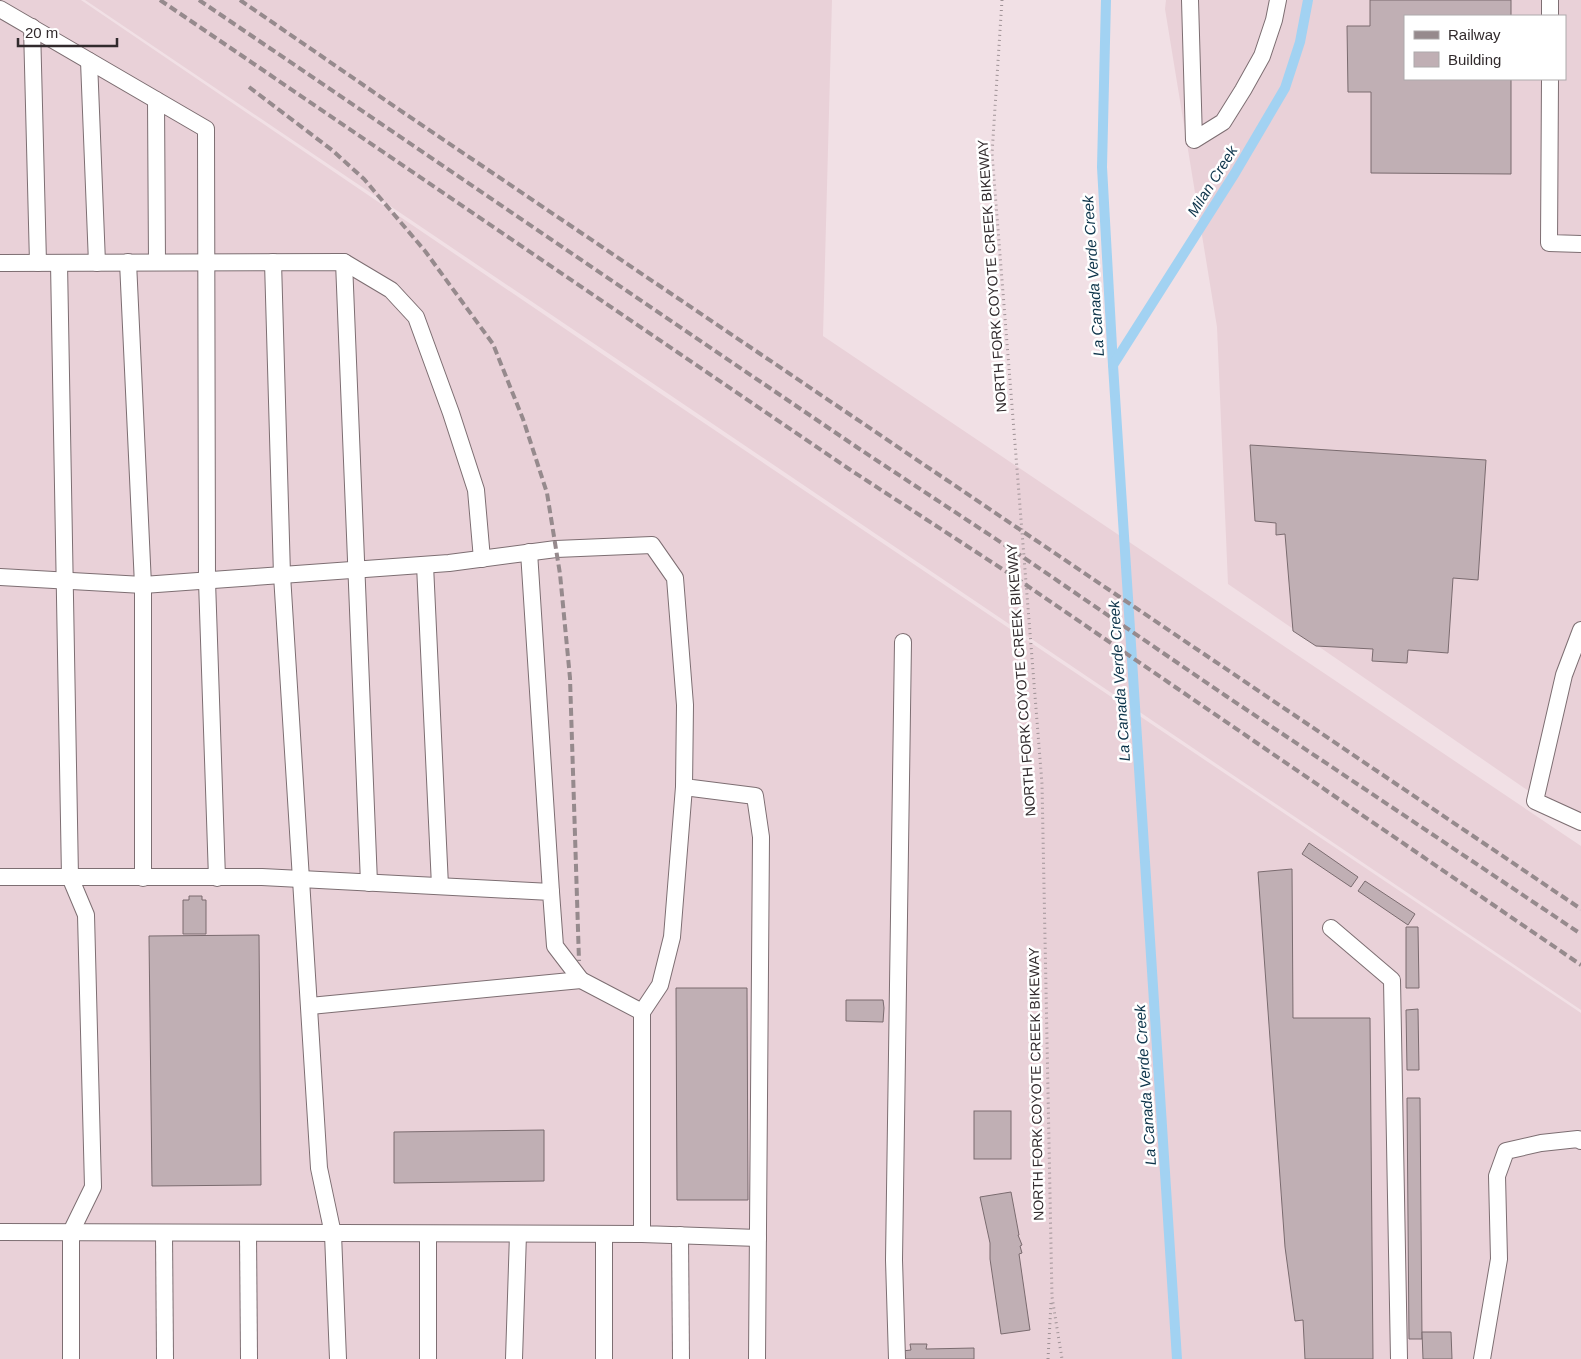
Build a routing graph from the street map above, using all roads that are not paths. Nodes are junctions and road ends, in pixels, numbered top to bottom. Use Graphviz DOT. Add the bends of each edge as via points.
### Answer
graph roads {
  1 [pos="1190,0"];
  2 [pos="1278,0"];
  3 [pos="1550,0"];
  4 [pos="0,9"];
  5 [pos="1550,15"];
  6 [pos="32,27"];
  7 [pos="89,61"];
  8 [pos="1550,80"];
  9 [pos="156,100"];
  10 [pos="1581,244"];
  11 [pos="128,262"];
  12 [pos="157,262"];
  13 [pos="206,262"];
  14 [pos="273,262"];
  15 [pos="344,262"];
  16 [pos="0,263"];
  17 [pos="38,263"];
  18 [pos="59,263"];
  19 [pos="97,263"];
  20 [pos="528,552"];
  21 [pos="482,559"];
  22 [pos="425,565"];
  23 [pos="356,570"];
  24 [pos="282,575"];
  25 [pos="0,577"];
  26 [pos="65,581"];
  27 [pos="207,581"];
  28 [pos="143,585"];
  29 [pos="1581,630"];
  30 [pos="903,642"];
  31 [pos="684,787"];
  32 [pos="1581,822"];
  33 [pos="0,878"];
  34 [pos="70,878"];
  35 [pos="143,878"];
  36 [pos="217,878"];
  37 [pos="302,880"];
  38 [pos="369,883"];
  39 [pos="440,886"];
  40 [pos="551,892"];
  41 [pos="1331,928"];
  42 [pos="581,980"];
  43 [pos="310,1006"];
  44 [pos="642,1012"];
  45 [pos="1581,1141"];
  46 [pos="0,1232"];
  47 [pos="71,1232"];
  48 [pos="164,1233"];
  49 [pos="248,1233"];
  50 [pos="333,1234"];
  51 [pos="428,1234"];
  52 [pos="518,1234"];
  53 [pos="604,1234"];
  54 [pos="642,1234"];
  55 [pos="680,1235"];
  56 [pos="758,1238"];
  57 [pos="71,1359"];
  58 [pos="165,1359"];
  59 [pos="249,1359"];
  60 [pos="338,1359"];
  61 [pos="428,1359"];
  62 [pos="514,1359"];
  63 [pos="604,1359"];
  64 [pos="681,1359"];
  65 [pos="757,1359"];
  66 [pos="896,1359"];
  67 [pos="1399,1359"];
  68 [pos="1482,1359"];
  1 -- 2 [label="lane" via="1194,140 1223,122 1243,90 1262,56"];
  3 -- 5 [label="lane"];
  4 -- 6 [label="lane"];
  6 -- 7 [label="lane"];
  6 -- 17 [label="lane"];
  7 -- 9 [label="lane"];
  7 -- 19 [label="lane"];
  8 -- 10 [label="lane" via="1549,243"];
  9 -- 12 [label="lane"];
  9 -- 13 [label="lane" via="206,129"];
  11 -- 12 [label="lane"];
  11 -- 19 [label="lane"];
  11 -- 28 [label="lane"];
  12 -- 13 [label="lane"];
  13 -- 14 [label="lane"];
  13 -- 27 [label="lane"];
  14 -- 15 [label="lane"];
  14 -- 24 [label="lane"];
  15 -- 21 [label="lane" via="391,290 416,318 476,490"];
  15 -- 23 [label="lane"];
  16 -- 17 [label="lane"];
  17 -- 18 [label="lane"];
  18 -- 19 [label="lane"];
  18 -- 26 [label="lane"];
  20 -- 21 [label="lane"];
  20 -- 31 [label="lane" via="652,545 676,578 685,705"];
  20 -- 40 [label="lane"];
  21 -- 22 [label="lane"];
  22 -- 23 [label="lane"];
  22 -- 39 [label="lane"];
  23 -- 24 [label="lane"];
  23 -- 38 [label="lane"];
  24 -- 27 [label="lane"];
  24 -- 37 [label="lane"];
  25 -- 26 [label="lane"];
  26 -- 28 [label="lane"];
  26 -- 34 [label="lane"];
  27 -- 28 [label="lane"];
  27 -- 36 [label="lane"];
  28 -- 35 [label="lane"];
  29 -- 32 [label="lane" via="1564,675 1535,801"];
  30 -- 66 [label="lane" via="894,1260"];
  31 -- 44 [label="lane" via="672,938 660,985"];
  31 -- 56 [label="lane" via="755,796 761,837"];
  33 -- 34 [label="lane"];
  34 -- 35 [label="lane"];
  34 -- 47 [label="lane" via="86,915 93,1188"];
  35 -- 36 [label="lane"];
  36 -- 37 [label="lane"];
  37 -- 38 [label="lane"];
  37 -- 43 [label="lane"];
  38 -- 39 [label="lane"];
  39 -- 40 [label="lane"];
  40 -- 42 [label="lane" via="555,946"];
  41 -- 67 [label="lane" via="1392,980"];
  42 -- 43 [label="lane"];
  42 -- 44 [label="lane"];
  43 -- 50 [label="lane" via="319,1168"];
  44 -- 54 [label="lane"];
  45 -- 68 [label="lane" via="1541,1143 1506,1151 1497,1176 1499,1259"];
  46 -- 47 [label="lane"];
  47 -- 48 [label="lane"];
  47 -- 57 [label="lane"];
  48 -- 49 [label="lane"];
  48 -- 58 [label="lane"];
  49 -- 50 [label="lane"];
  49 -- 59 [label="lane"];
  50 -- 51 [label="lane"];
  50 -- 60 [label="lane"];
  51 -- 52 [label="lane"];
  51 -- 61 [label="lane"];
  52 -- 53 [label="lane"];
  52 -- 62 [label="lane"];
  53 -- 54 [label="lane"];
  53 -- 63 [label="lane"];
  54 -- 55 [label="lane"];
  55 -- 56 [label="lane"];
  55 -- 64 [label="lane"];
  56 -- 65 [label="lane"];
}
